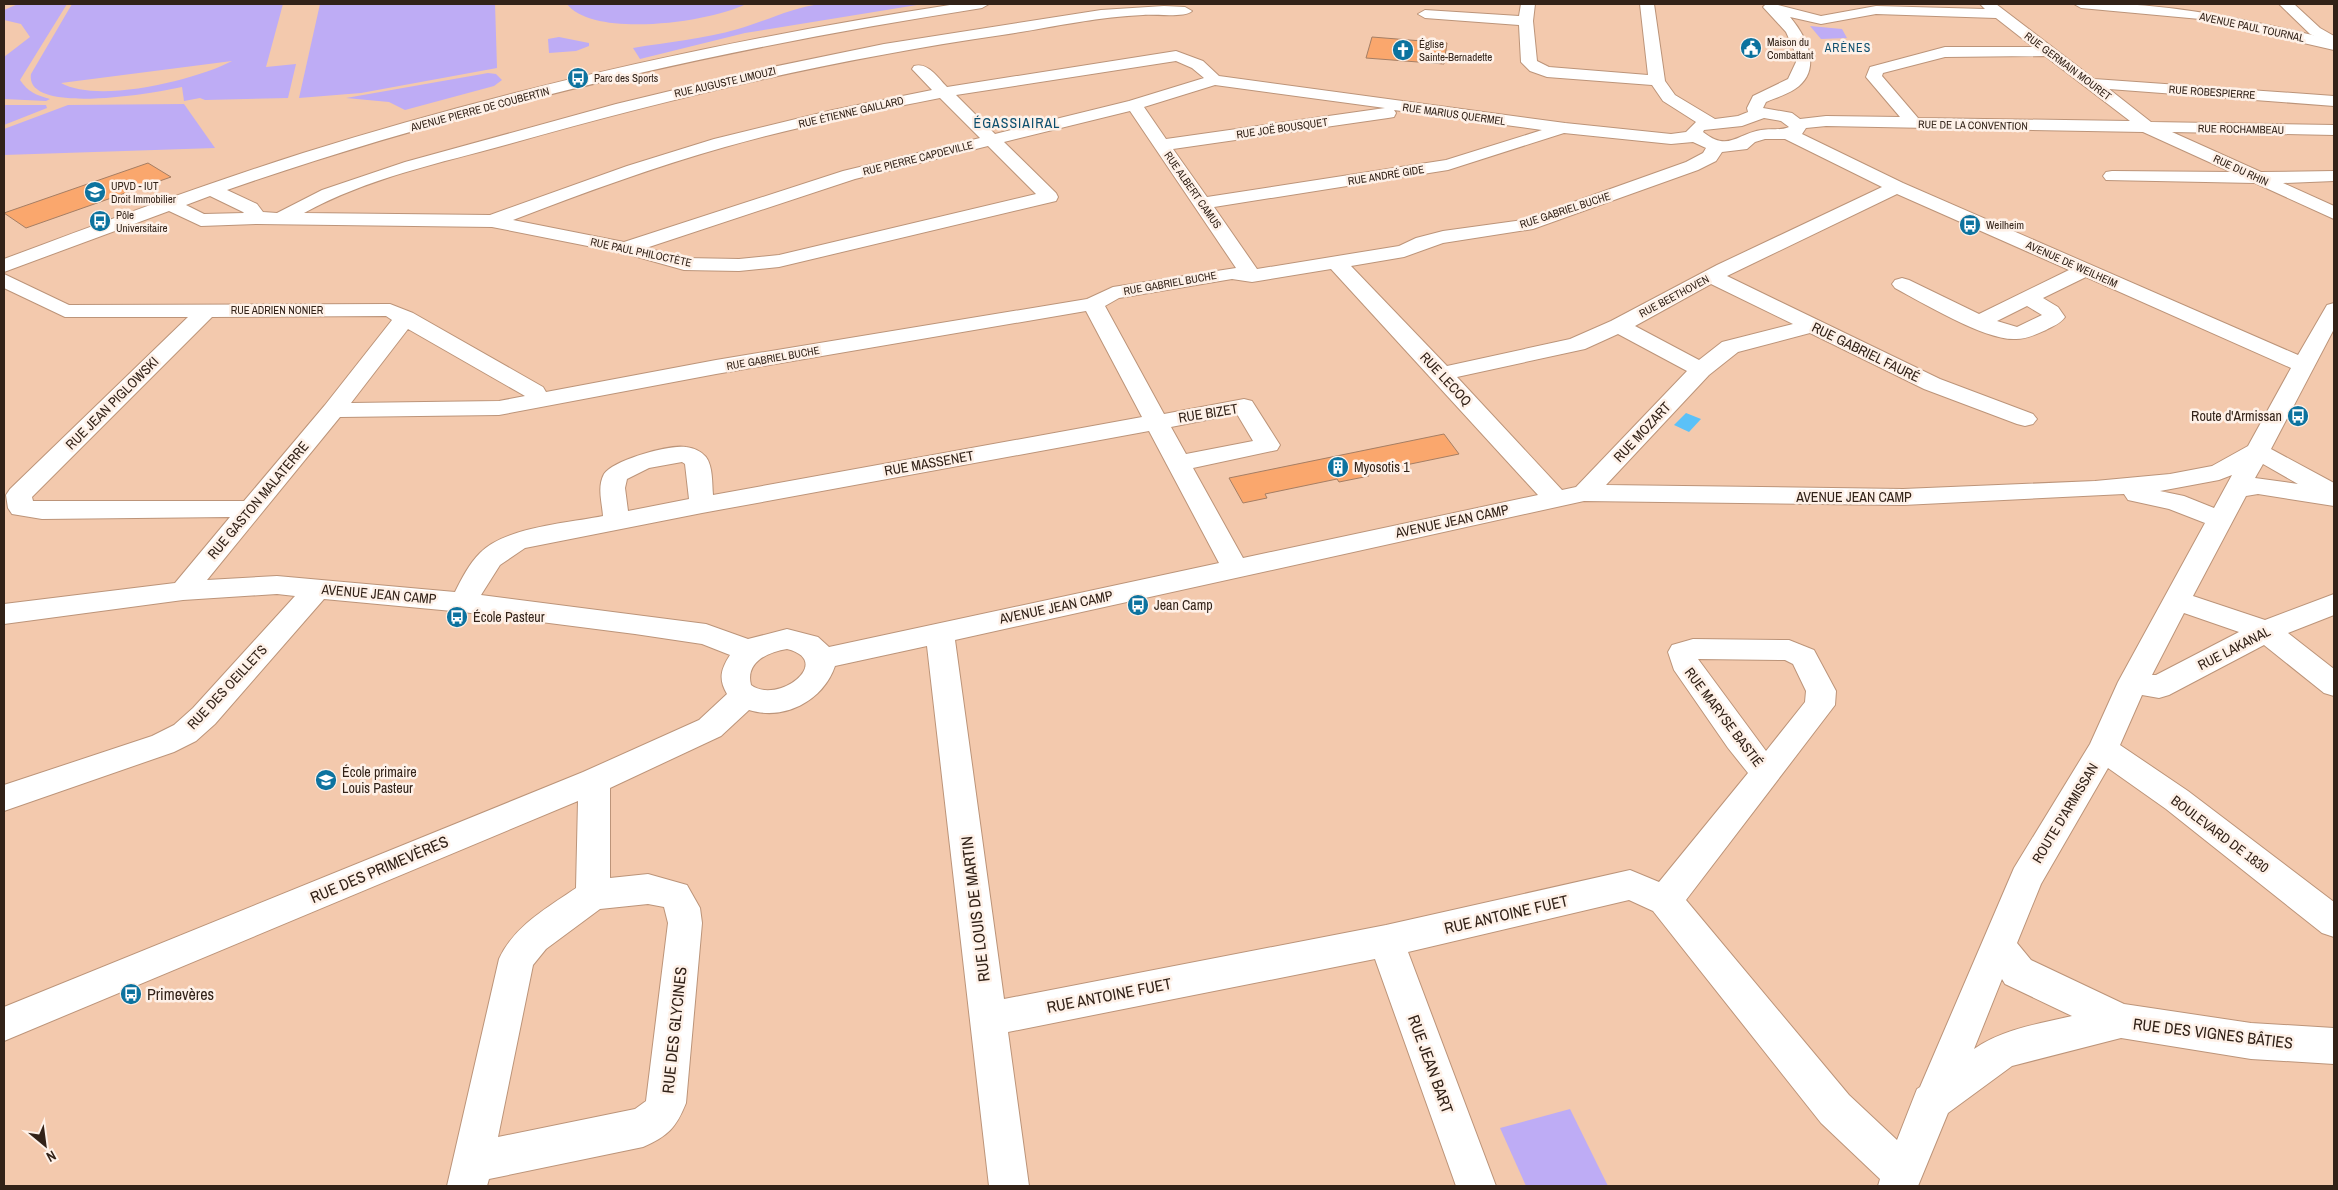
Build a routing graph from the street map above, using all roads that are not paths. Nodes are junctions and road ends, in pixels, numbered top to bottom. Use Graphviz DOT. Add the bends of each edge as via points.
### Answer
graph roads {
  1 [pos="978,4"];
  2 [pos="1528,4"];
  3 [pos="1648,4"];
  4 [pos="1987,4"];
  5 [pos="2081,4"];
  6 [pos="2286,4"];
  7 [pos="1768,6"];
  8 [pos="1184,11"];
  9 [pos="1425,14"];
  10 [pos="2000,14"];
  11 [pos="894,16"];
  12 [pos="2298,16"];
  13 [pos="2325,19"];
  14 [pos="870,21"];
  15 [pos="1526,22"];
  16 [pos="917,42"];
  17 [pos="2334,44"];
  18 [pos="894,46"];
  19 [pos="2047,51"];
  20 [pos="930,64"];
  21 [pos="1214,80"];
  22 [pos="1657,81"];
  23 [pos="2090,83"];
  24 [pos="943,91"];
  25 [pos="2334,101"];
  26 [pos="1134,105"];
  27 [pos="1402,107"];
  28 [pos="1757,114"];
  29 [pos="1711,124"];
  30 [pos="1915,124"];
  31 [pos="1566,128"];
  32 [pos="2148,128"];
  33 [pos="1793,129"];
  34 [pos="2334,130"];
  35 [pos="1696,136"];
  36 [pos="992,140"];
  37 [pos="1161,145"];
  38 [pos="1718,145"];
  39 [pos="2112,176"];
  40 [pos="2334,176"];
  41 [pos="2258,178"];
  42 [pos="1896,187"];
  43 [pos="212,190"];
  44 [pos="1203,203"];
  45 [pos="170,204"];
  46 [pos="2334,213"];
  47 [pos="257,218"];
  48 [pos="281,218"];
  49 [pos="492,221"];
  50 [pos="625,248"];
  51 [pos="1336,262"];
  52 [pos="4,266"];
  53 [pos="2084,270"];
  54 [pos="1252,276"];
  55 [pos="1711,276"];
  56 [pos="4,280"];
  57 [pos="1902,284"];
  58 [pos="2027,298"];
  59 [pos="1093,304"];
  60 [pos="2334,308"];
  61 [pos="206,311"];
  62 [pos="405,318"];
  63 [pos="1979,322"];
  64 [pos="1619,326"];
  65 [pos="1812,326"];
  66 [pos="2303,365"];
  67 [pos="498,370"];
  68 [pos="1700,370"];
  69 [pos="1442,374"];
  70 [pos="542,396"];
  71 [pos="470,408"];
  72 [pos="333,410"];
  73 [pos="2025,419"];
  74 [pos="1156,421"];
  75 [pos="2257,451"];
  76 [pos="1179,463"];
  77 [pos="2170,482"];
  78 [pos="2238,489"];
  79 [pos="2094,490"];
  80 [pos="1584,493"];
  81 [pos="2334,494"];
  82 [pos="11,495"];
  83 [pos="1555,498"];
  84 [pos="2334,498"];
  85 [pos="702,505"];
  86 [pos="250,509"];
  87 [pos="2221,520"];
  88 [pos="617,522"];
  89 [pos="1235,568"];
  90 [pos="318,588"];
  91 [pos="183,590"];
  92 [pos="2178,601"];
  93 [pos="462,602"];
  94 [pos="2334,604"];
  95 [pos="4,614"];
  96 [pos="2266,631"];
  97 [pos="940,632"];
  98 [pos="750,651"];
  99 [pos="821,659"];
  100 [pos="2133,682"];
  101 [pos="2334,685"];
  102 [pos="744,696"];
  103 [pos="2103,749"];
  104 [pos="1766,773"];
  105 [pos="594,781"];
  106 [pos="4,798"];
  107 [pos="593,895"];
  108 [pos="1665,900"];
  109 [pos="2334,922"];
  110 [pos="1386,942"];
  111 [pos="1997,946"];
  112 [pos="988,1019"];
  113 [pos="2121,1021"];
  114 [pos="4,1024"];
  115 [pos="2334,1046"];
  116 [pos="1931,1102"];
  117 [pos="470,1174"];
  118 [pos="1900,1179"];
  119 [pos="1009,1186"];
  120 [pos="1476,1186"];
  1 -- 11 [label="street, AVENUE PIERRE DE COUBERTIN"];
  2 -- 15 [label="street"];
  3 -- 22 [label="street"];
  4 -- 10 [label="street, RUE GERMAIN MOURET"];
  5 -- 17 [label="street, AVENUE PAUL TOURNAL" via="2200,15"];
  6 -- 12 [label="street"];
  7 -- 10 [label="street" via="1821,20 1876,10"];
  7 -- 28 [label="street" via="1788,26 1802,48 1805,63 1792,84 1759,99 1755,108"];
  8 -- 16 [label="street, RUE AUGUSTE LIMOUZI" via="1128,12"];
  9 -- 15 [label="street"];
  10 -- 19 [label="street, RUE GERMAIN MOURET"];
  11 -- 14 [label="street, AVENUE PIERRE DE COUBERTIN"];
  11 -- 16 [label="street"];
  12 -- 13 [label="street"];
  12 -- 17 [label="street"];
  14 -- 18 [label="street"];
  14 -- 43 [label="street, AVENUE PIERRE DE COUBERTIN" via="723,48 572,84 354,143"];
  15 -- 22 [label="street" via="1529,62 1536,68 1546,72"];
  16 -- 18 [label="street, RUE AUGUSTE LIMOUZI"];
  16 -- 20 [label="street"];
  18 -- 20 [label="street"];
  18 -- 48 [label="street, RUE AUGUSTE LIMOUZI" via="689,90 579,118 357,184 302,205"];
  19 -- 23 [label="street, RUE GERMAIN MOURET"];
  19 -- 30 [label="street" via="1944,52 1876,70 1874,77"];
  20 -- 24 [label="street"];
  21 -- 24 [label="street, RUE ÉTIENNE GAILLARD" via="1207,70 1189,59 1176,56"];
  21 -- 26 [label="street, RUE PIERRE CAPDEVILLE"];
  21 -- 27 [label="street, RUE MARIUS QUERMEL"];
  22 -- 29 [label="street" via="1669,98"];
  23 -- 25 [label="street, RUE ROBESPIERRE"];
  23 -- 32 [label="street, RUE GERMAIN MOURET"];
  24 -- 36 [label="street"];
  24 -- 49 [label="street, RUE ÉTIENNE GAILLARD" via="720,143 607,178"];
  26 -- 36 [label="street, RUE PIERRE CAPDEVILLE"];
  26 -- 37 [label="street, RUE ALBERT CAMUS"];
  27 -- 31 [label="street, RUE MARIUS QUERMEL"];
  27 -- 37 [label="street, RUE JOË BOUSQUET" via="1386,114"];
  28 -- 29 [label="street" via="1742,121"];
  28 -- 33 [label="street, AVENUE DE WEILHEIM" via="1780,115"];
  29 -- 35 [label="street" via="1696,128"];
  30 -- 32 [label="street, RUE DE LA CONVENTION"];
  30 -- 33 [label="street, RUE DE LA CONVENTION" via="1826,121"];
  31 -- 35 [label="street, RUE MARIUS QUERMEL" via="1670,139"];
  31 -- 44 [label="street, RUE ANDRÉ GIDE" via="1448,165"];
  32 -- 34 [label="street, RUE ROCHAMBEAU"];
  32 -- 41 [label="street, RUE DU RHIN"];
  33 -- 38 [label="street, RUE DE LA CONVENTION" via="1749,138 1736,146"];
  33 -- 42 [label="street, AVENUE DE WEILHEIM"];
  35 -- 38 [label="street"];
  36 -- 50 [label="street, RUE PIERRE CAPDEVILLE" via="849,175"];
  36 -- 50 [label="street, RUE PAUL PHILOCTÈTE" via="1049,197 779,260 739,265 684,264"];
  37 -- 44 [label="street, RUE ALBERT CAMUS"];
  38 -- 51 [label="street, RUE GABRIEL BUCHE" via="1710,157 1692,166 1526,225 1443,237 1404,251"];
  39 -- 41 [label="street"];
  40 -- 41 [label="street"];
  41 -- 46 [label="street, RUE DU RHIN"];
  42 -- 53 [label="street, AVENUE DE WEILHEIM"];
  42 -- 55 [label="street, RUE BEETHOVEN"];
  43 -- 45 [label="street, AVENUE PIERRE DE COUBERTIN"];
  43 -- 47 [label="street" via="250,208"];
  44 -- 54 [label="street, RUE ALBERT CAMUS"];
  45 -- 47 [label="street, RUE PAUL PHILOCTÈTE" via="201,220"];
  45 -- 52 [label="street, AVENUE PIERRE DE COUBERTIN"];
  47 -- 48 [label="street, RUE PAUL PHILOCTÈTE"];
  48 -- 49 [label="street, RUE PAUL PHILOCTÈTE"];
  49 -- 50 [label="street, RUE PAUL PHILOCTÈTE"];
  51 -- 54 [label="street, RUE GABRIEL BUCHE"];
  51 -- 69 [label="street, RUE LECOQ"];
  53 -- 58 [label="street"];
  53 -- 66 [label="street, AVENUE DE WEILHEIM"];
  54 -- 59 [label="street, RUE GABRIEL BUCHE" via="1232,273 1113,293"];
  55 -- 64 [label="street, RUE BEETHOVEN"];
  55 -- 65 [label="street, RUE GABRIEL FAURÉ"];
  56 -- 61 [label="street, RUE ADRIEN NONIER" via="65,311"];
  57 -- 63 [label="street"];
  58 -- 63 [label="street"];
  58 -- 63 [label="street" via="2051,311 2054,317 2022,334 2008,333"];
  59 -- 70 [label="street, RUE GABRIEL BUCHE"];
  59 -- 74 [label="street, RUE BIZET"];
  60 -- 66 [label="street, ROUTE D'ARMISSAN"];
  61 -- 62 [label="street, RUE ADRIEN NONIER" via="390,310"];
  61 -- 82 [label="street, RUE JEAN PIGLOWSKI"];
  62 -- 67 [label="street, RUE ADRIEN NONIER"];
  62 -- 72 [label="street, RUE GASTON MALATERRE"];
  64 -- 68 [label="street"];
  64 -- 69 [label="street, RUE BEETHOVEN" via="1577,344"];
  65 -- 68 [label="street, RUE MOZART" via="1730,347"];
  65 -- 73 [label="street, RUE GABRIEL FAURÉ" via="1932,384"];
  66 -- 75 [label="street, ROUTE D'ARMISSAN"];
  67 -- 70 [label="street, RUE ADRIEN NONIER"];
  67 -- 71 [label="street"];
  68 -- 80 [label="street, RUE MOZART"];
  69 -- 83 [label="street, RUE LECOQ"];
  70 -- 71 [label="street" via="499,408"];
  71 -- 72 [label="street"];
  72 -- 86 [label="street, RUE GASTON MALATERRE"];
  74 -- 76 [label="street, RUE BIZET"];
  74 -- 76 [label="street, RUE BIZET" via="1244,406 1268,445"];
  74 -- 85 [label="street, RUE MASSENET"];
  75 -- 77 [label="street, AVENUE JEAN CAMP" via="2219,472"];
  75 -- 78 [label="street, ROUTE D'ARMISSAN"];
  75 -- 81 [label="street"];
  76 -- 89 [label="street, RUE BIZET"];
  77 -- 79 [label="street, AVENUE JEAN CAMP"];
  77 -- 87 [label="street" via="2203,497"];
  78 -- 84 [label="street" via="2258,486"];
  78 -- 87 [label="street, ROUTE D'ARMISSAN"];
  79 -- 80 [label="street, AVENUE JEAN CAMP" via="1903,497"];
  79 -- 87 [label="street, AVENUE JEAN CAMP" via="2141,494 2175,502"];
  80 -- 83 [label="street, AVENUE JEAN CAMP"];
  82 -- 86 [label="street, RUE JEAN PIGLOWSKI" via="21,508 42,511"];
  83 -- 89 [label="street, AVENUE JEAN CAMP"];
  85 -- 88 [label="street, RUE MASSENET"];
  85 -- 88 [label="street" via="697,462 684,454 629,466 617,472 613,482"];
  86 -- 91 [label="street, RUE GASTON MALATERRE"];
  87 -- 92 [label="street, ROUTE D'ARMISSAN"];
  88 -- 93 [label="street, RUE MASSENET" via="503,547 489,556"];
  89 -- 97 [label="street, AVENUE JEAN CAMP"];
  90 -- 91 [label="street, AVENUE JEAN CAMP" via="277,585"];
  90 -- 93 [label="street, AVENUE JEAN CAMP"];
  90 -- 106 [label="street, RUE DES OEILLETS" via="204,716 184,733 163,744"];
  91 -- 95 [label="street, AVENUE JEAN CAMP"];
  92 -- 96 [label="street"];
  92 -- 100 [label="street, ROUTE D'ARMISSAN"];
  93 -- 98 [label="street, AVENUE JEAN CAMP" via="706,634"];
  94 -- 96 [label="street, RUE LAKANAL"];
  96 -- 100 [label="street, RUE LAKANAL" via="2159,686"];
  96 -- 101 [label="street"];
  97 -- 99 [label="street, AVENUE JEAN CAMP"];
  97 -- 112 [label="street, RUE LOUIS DE MARTIN"];
  98 -- 99 [label="street" via="774,641 799,640 813,648"];
  98 -- 102 [label="street" via="735,670 737,689"];
  99 -- 102 [label="street" via="817,679 796,696 768,702"];
  100 -- 103 [label="street, ROUTE D'ARMISSAN"];
  102 -- 105 [label="street, RUE DES PRIMEVÈRES" via="710,728"];
  103 -- 109 [label="street, BOULEVARD DE 1830" via="2176,800"];
  103 -- 111 [label="street, ROUTE D'ARMISSAN" via="2026,878"];
  104 -- 104 [label="street, RUE MARYSE BASTIÉ" via="1820,705 1821,691 1804,658 1789,650 1693,649 1682,652 1684,662"];
  104 -- 108 [label="street, RUE MARYSE BASTIÉ"];
  105 -- 107 [label="street"];
  105 -- 114 [label="street, RUE DES PRIMEVÈRES"];
  107 -- 117 [label="street, RUE DES GLYCINES" via="534,938 516,960"];
  107 -- 117 [label="street, RUE DES GLYCINES" via="648,888 675,895 683,908 685,923 667,1103 660,1114 643,1127"];
  108 -- 110 [label="street, RUE ANTOINE FUET" via="1630,884"];
  108 -- 118 [label="street, RUE ANTOINE FUET" via="1835,1110"];
  110 -- 112 [label="street, RUE ANTOINE FUET"];
  110 -- 120 [label="street, RUE JEAN BART"];
  111 -- 113 [label="street, RUE DES VIGNES BÂTIES" via="2018,972"];
  111 -- 116 [label="street, ROUTE D'ARMISSAN"];
  112 -- 119 [label="street, RUE LOUIS DE MARTIN"];
  113 -- 115 [label="street, RUE DES VIGNES BÂTIES" via="2251,1041"];
  113 -- 116 [label="street, RUE DES VIGNES BÂTIES" via="2003,1051"];
  116 -- 118 [label="street, ROUTE D'ARMISSAN"];
}
